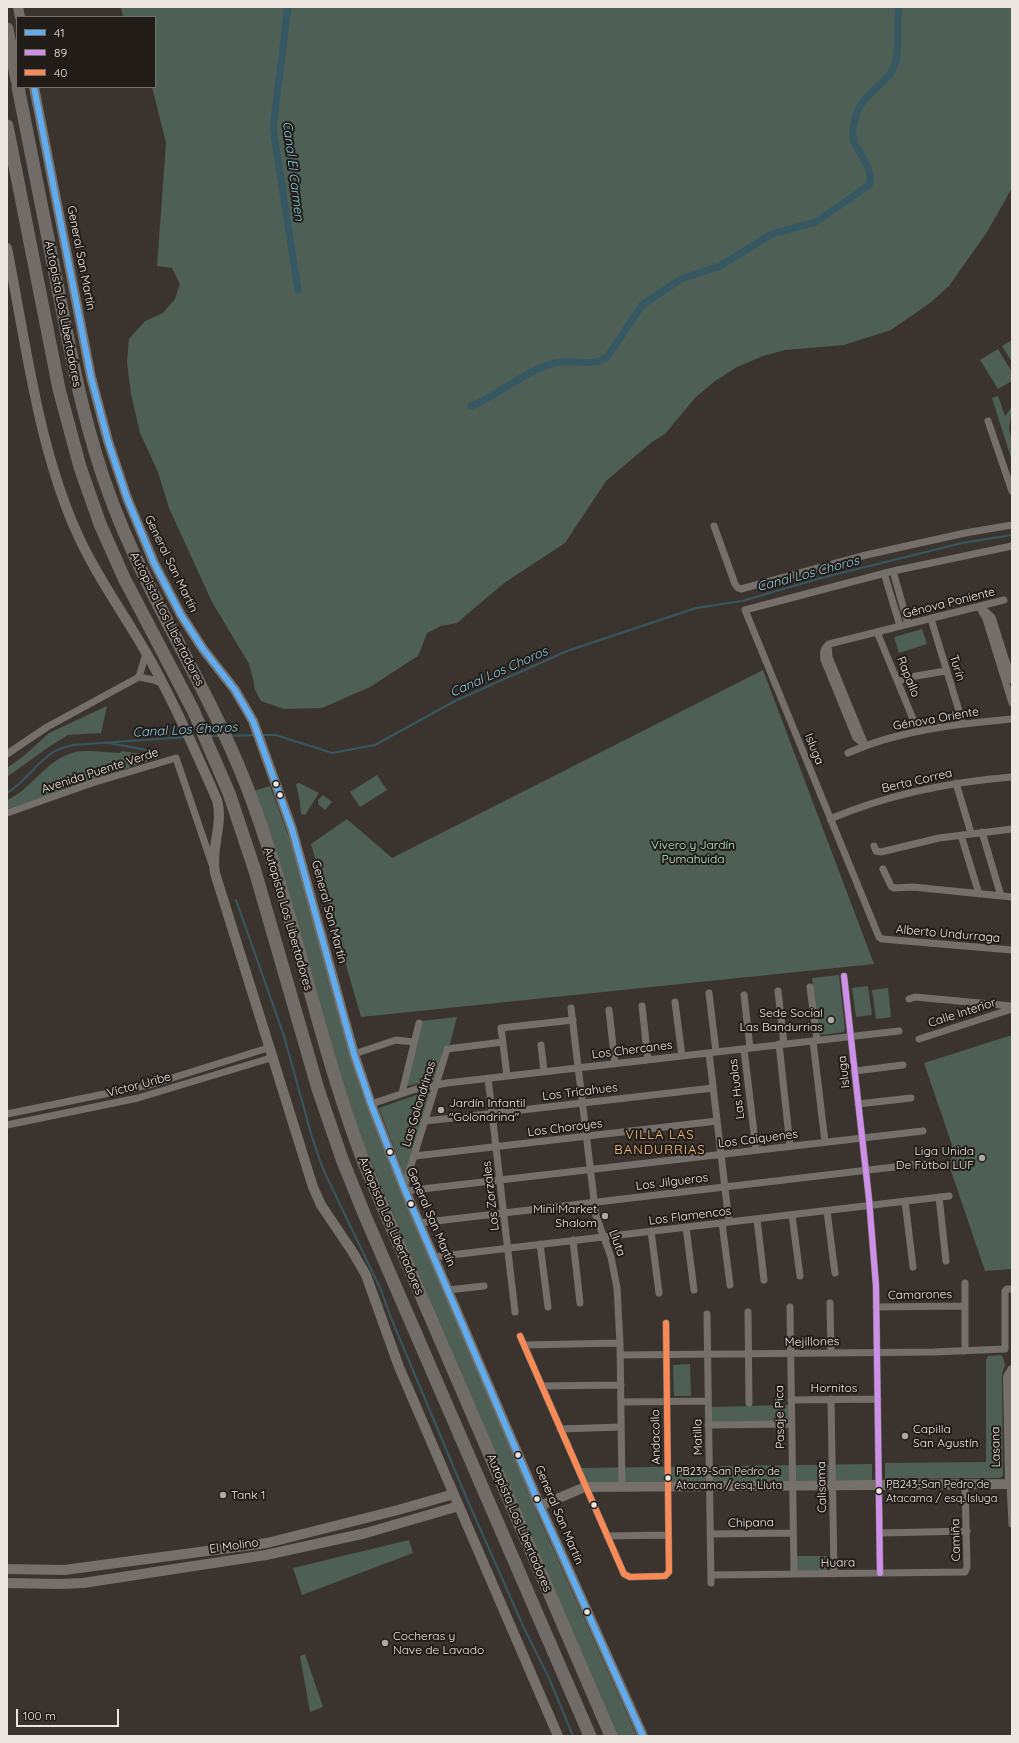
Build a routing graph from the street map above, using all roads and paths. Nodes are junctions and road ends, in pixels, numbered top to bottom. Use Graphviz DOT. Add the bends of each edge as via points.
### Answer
graph roads {
  1 [pos="7,29"];
  2 [pos="16,75"];
  3 [pos="18,88"];
  4 [pos="34,88"];
  5 [pos="7,126"];
  6 [pos="7,248"];
  7 [pos="988,421"];
  8 [pos="1012,491"];
  9 [pos="1012,525"];
  10 [pos="714,526"];
  11 [pos="1012,546"];
  12 [pos="892,571"];
  13 [pos="884,573"];
  14 [pos="1004,600"];
  15 [pos="980,608"];
  16 [pos="931,619"];
  17 [pos="908,624"];
  18 [pos="900,626"];
  19 [pos="877,632"];
  20 [pos="146,653"];
  21 [pos="1002,661"];
  22 [pos="946,671"];
  23 [pos="139,677"];
  24 [pos="1012,680"];
  25 [pos="898,681"];
  26 [pos="163,684"];
  27 [pos="1012,703"];
  28 [pos="1012,719"];
  29 [pos="963,724"];
  30 [pos="918,732"];
  31 [pos="865,745"];
  32 [pos="848,753"];
  33 [pos="7,754"];
  34 [pos="1012,777"];
  35 [pos="956,783"];
  36 [pos="7,814"];
  37 [pos="830,819"];
  38 [pos="1012,829"];
  39 [pos="982,832"];
  40 [pos="971,833"];
  41 [pos="961,835"];
  42 [pos="874,846"];
  43 [pos="883,869"];
  44 [pos="215,873"];
  45 [pos="979,894"];
  46 [pos="1001,896"];
  47 [pos="1012,897"];
  48 [pos="882,939"];
  49 [pos="1012,950"];
  50 [pos="844,976"];
  51 [pos="810,987"];
  52 [pos="778,991"];
  53 [pos="709,993"];
  54 [pos="744,995"];
  55 [pos="910,999"];
  56 [pos="675,1002"];
  57 [pos="642,1006"];
  58 [pos="1012,1007"];
  59 [pos="572,1008"];
  60 [pos="609,1010"];
  61 [pos="573,1020"];
  62 [pos="418,1023"];
  63 [pos="899,1031"];
  64 [pos="850,1036"];
  65 [pos="919,1039"];
  66 [pos="815,1040"];
  67 [pos="414,1042"];
  68 [pos="503,1042"];
  69 [pos="781,1044"];
  70 [pos="541,1045"];
  71 [pos="747,1048"];
  72 [pos="272,1052"];
  73 [pos="712,1052"];
  74 [pos="354,1054"];
  75 [pos="682,1056"];
  76 [pos="648,1060"];
  77 [pos="615,1064"];
  78 [pos="902,1065"];
  79 [pos="579,1068"];
  80 [pos="854,1071"];
  81 [pos="544,1072"];
  82 [pos="507,1076"];
  83 [pos="488,1078"];
  84 [pos="437,1084"];
  85 [pos="713,1088"];
  86 [pos="118,1092"];
  87 [pos="402,1093"];
  88 [pos="911,1098"];
  89 [pos="120,1102"];
  90 [pos="583,1103"];
  91 [pos="371,1104"];
  92 [pos="858,1104"];
  93 [pos="7,1114"];
  94 [pos="492,1114"];
  95 [pos="426,1121"];
  96 [pos="717,1121"];
  97 [pos="7,1125"];
  98 [pos="923,1130"];
  99 [pos="587,1136"];
  100 [pos="862,1138"];
  101 [pos="825,1142"];
  102 [pos="790,1146"];
  103 [pos="496,1147"];
  104 [pos="756,1150"];
  105 [pos="721,1154"];
  106 [pos="415,1156"];
  107 [pos="928,1163"];
  108 [pos="591,1169"];
  109 [pos="866,1171"];
  110 [pos="500,1180"];
  111 [pos="724,1187"];
  112 [pos="405,1190"];
  113 [pos="949,1196"];
  114 [pos="939,1197"];
  115 [pos="905,1201"];
  116 [pos="595,1202"];
  117 [pos="869,1206"];
  118 [pos="828,1210"];
  119 [pos="504,1213"];
  120 [pos="792,1215"];
  121 [pos="757,1219"];
  122 [pos="419,1223"];
  123 [pos="725,1223"];
  124 [pos="686,1227"];
  125 [pos="651,1231"];
  126 [pos="603,1237"];
  127 [pos="573,1240"];
  128 [pos="540,1244"];
  129 [pos="508,1248"];
  130 [pos="434,1257"];
  131 [pos="946,1261"];
  132 [pos="913,1267"];
  133 [pos="835,1273"];
  134 [pos="800,1276"];
  135 [pos="764,1280"];
  136 [pos="965,1283"];
  137 [pos="730,1285"];
  138 [pos="484,1286"];
  139 [pos="1009,1289"];
  140 [pos="448,1290"];
  141 [pos="694,1290"];
  142 [pos="659,1294"];
  143 [pos="830,1303"];
  144 [pos="580,1304"];
  145 [pos="965,1306"];
  146 [pos="548,1307"];
  147 [pos="790,1307"];
  148 [pos="876,1307"];
  149 [pos="1008,1307"];
  150 [pos="515,1312"];
  151 [pos="748,1312"];
  152 [pos="707,1314"];
  153 [pos="666,1323"];
  154 [pos="520,1336"];
  155 [pos="620,1344"];
  156 [pos="524,1345"];
  157 [pos="965,1351"];
  158 [pos="831,1353"];
  159 [pos="878,1353"];
  160 [pos="748,1354"];
  161 [pos="790,1354"];
  162 [pos="620,1355"];
  163 [pos="666,1355"];
  164 [pos="707,1355"];
  165 [pos="1012,1370"];
  166 [pos="621,1385"];
  167 [pos="542,1386"];
  168 [pos="831,1399"];
  169 [pos="878,1399"];
  170 [pos="791,1400"];
  171 [pos="708,1401"];
  172 [pos="621,1402"];
  173 [pos="667,1402"];
  174 [pos="749,1403"];
  175 [pos="791,1424"];
  176 [pos="708,1425"];
  177 [pos="621,1427"];
  178 [pos="560,1429"];
  179 [pos="1010,1439"];
  180 [pos="879,1484"];
  181 [pos="965,1484"];
  182 [pos="1011,1484"];
  183 [pos="792,1485"];
  184 [pos="833,1485"];
  185 [pos="668,1486"];
  186 [pos="709,1486"];
  187 [pos="586,1487"];
  188 [pos="622,1487"];
  189 [pos="454,1494"];
  190 [pos="459,1506"];
  191 [pos="540,1506"];
  192 [pos="398,1510"];
  193 [pos="1012,1524"];
  194 [pos="396,1525"];
  195 [pos="967,1531"];
  196 [pos="793,1533"];
  197 [pos="880,1533"];
  198 [pos="710,1534"];
  199 [pos="668,1535"];
  200 [pos="607,1536"];
  201 [pos="7,1569"];
  202 [pos="62,1570"];
  203 [pos="966,1571"];
  204 [pos="880,1573"];
  205 [pos="794,1574"];
  206 [pos="834,1574"];
  207 [pos="711,1579"];
  208 [pos="7,1584"];
  209 [pos="60,1584"];
  210 [pos="558,1736"];
  211 [pos="590,1736"];
  212 [pos="611,1736"];
  213 [pos="643,1736"];
  1 -- 2 [label="highway"];
  3 -- 212 [label="highway, Autopista Los Libertadores" via="71,358 95,452 118,519 138,566 220,724 252,800 332,1072 361,1155"];
  4 -- 74 [label="street, General San Martín" via="91,377 120,478 144,540 174,602 203,649 241,699 253,721 303,866"];
  5 -- 211 [label="highway, Autopista Los Libertadores" via="59,389 80,466 100,524 124,578 210,746 249,850 309,1061 342,1159"];
  6 -- 20 [label="street" via="42,425 62,495 87,555"];
  7 -- 8 [label="street"];
  9 -- 10 [label="street" via="873,553 741,589 735,584"];
  11 -- 12 [label="street"];
  12 -- 13 [label="street"];
  12 -- 17 [label="street"];
  13 -- 18 [label="street"];
  13 -- 37 [label="street, Isluga" via="745,610"];
  14 -- 15 [label="street, Génova Poniente"];
  15 -- 16 [label="street, Génova Poniente"];
  15 -- 21 [label="street"];
  16 -- 17 [label="street, Génova Poniente"];
  16 -- 22 [label="street, Turín"];
  17 -- 18 [label="street, Génova Poniente"];
  18 -- 19 [label="street"];
  19 -- 25 [label="street, Rapallo"];
  19 -- 31 [label="street" via="828,644 829,658 842,697"];
  20 -- 23 [label="street"];
  20 -- 26 [label="street"];
  21 -- 24 [label="street"];
  21 -- 27 [label="street"];
  22 -- 25 [label="street"];
  22 -- 29 [label="street, Turín"];
  23 -- 26 [label="street"];
  23 -- 33 [label="street" via="47,726"];
  25 -- 30 [label="street, Rapallo"];
  26 -- 44 [label="street" via="218,805 220,818 214,856"];
  28 -- 29 [label="street, Génova Oriente"];
  29 -- 30 [label="street, Génova Oriente"];
  30 -- 31 [label="street, Génova Oriente"];
  31 -- 32 [label="street, Génova Oriente"];
  34 -- 35 [label="street, Berta Correa"];
  35 -- 37 [label="street, Berta Correa" via="900,794"];
  35 -- 40 [label="street"];
  36 -- 44 [label="street, Avenida Puente Verde" via="92,782 176,758"];
  37 -- 48 [label="street, Isluga" via="877,933"];
  38 -- 39 [label="street"];
  39 -- 40 [label="street"];
  39 -- 46 [label="street"];
  40 -- 41 [label="street"];
  41 -- 42 [label="street" via="881,852 876,851"];
  41 -- 45 [label="street"];
  43 -- 45 [label="street" via="894,888 909,887"];
  44 -- 72 [label="street"];
  45 -- 46 [label="street"];
  46 -- 47 [label="street"];
  48 -- 49 [label="street, Alberto Undurraga"];
  50 -- 64 [label="street, Isluga"];
  51 -- 66 [label="street"];
  52 -- 69 [label="street"];
  53 -- 73 [label="street"];
  54 -- 71 [label="street, Las Hualas"];
  55 -- 58 [label="street" via="915,997"];
  56 -- 75 [label="street"];
  57 -- 76 [label="street"];
  58 -- 65 [label="street, Calle Interior"];
  59 -- 61 [label="street, Lluta"];
  60 -- 77 [label="street"];
  61 -- 68 [label="street" via="501,1028"];
  61 -- 79 [label="street, Lluta"];
  62 -- 67 [label="street"];
  63 -- 64 [label="street, Los Chercanes"];
  64 -- 66 [label="street, Los Chercanes"];
  64 -- 80 [label="street, Isluga"];
  66 -- 69 [label="street, Los Chercanes"];
  66 -- 101 [label="street"];
  67 -- 74 [label="street" via="396,1040"];
  67 -- 87 [label="street"];
  68 -- 82 [label="street"];
  68 -- 84 [label="street, Las Golondrinas" via="447,1049"];
  69 -- 71 [label="street, Los Chercanes"];
  69 -- 102 [label="street"];
  70 -- 81 [label="street"];
  71 -- 73 [label="street, Los Chercanes"];
  71 -- 104 [label="street, Las Hualas"];
  72 -- 86 [label="street, Víctor Uribe"];
  72 -- 89 [label="street, Víctor Uribe" via="155,1093"];
  72 -- 189 [label="street" via="313,1187 321,1205 366,1275 399,1367"];
  73 -- 75 [label="street, Los Chercanes"];
  73 -- 85 [label="street"];
  74 -- 91 [label="street, General San Martín"];
  75 -- 76 [label="street, Los Chercanes"];
  76 -- 77 [label="street, Los Chercanes"];
  77 -- 79 [label="street, Los Chercanes"];
  78 -- 80 [label="street"];
  79 -- 81 [label="street, Los Chercanes"];
  79 -- 90 [label="street, Lluta"];
  80 -- 92 [label="street, Isluga"];
  81 -- 82 [label="street, Los Chercanes"];
  82 -- 83 [label="street, Los Chercanes"];
  83 -- 84 [label="street, Los Chercanes"];
  83 -- 94 [label="street, Los Zorzales"];
  84 -- 87 [label="street, Los Chercanes"];
  84 -- 95 [label="street, Las Golondrinas"];
  85 -- 90 [label="street, Los Tricahues"];
  85 -- 96 [label="street"];
  86 -- 89 [label="street"];
  86 -- 93 [label="street, Víctor Uribe"];
  87 -- 91 [label="street, Los Chercanes"];
  88 -- 92 [label="street"];
  89 -- 97 [label="street, Víctor Uribe"];
  90 -- 94 [label="street, Los Tricahues"];
  90 -- 99 [label="street, Lluta"];
  91 -- 112 [label="street, General San Martín"];
  92 -- 100 [label="street, Isluga"];
  94 -- 95 [label="street, Los Tricahues"];
  94 -- 103 [label="street, Los Zorzales"];
  95 -- 106 [label="street, Las Golondrinas"];
  96 -- 99 [label="street, Los Choroyes"];
  96 -- 105 [label="street"];
  98 -- 100 [label="street, Los Caiquenes"];
  99 -- 103 [label="street, Los Choroyes"];
  99 -- 108 [label="street, Lluta"];
  100 -- 101 [label="street, Los Caiquenes"];
  100 -- 109 [label="street, Isluga"];
  101 -- 102 [label="street, Los Caiquenes"];
  102 -- 104 [label="street, Los Caiquenes"];
  103 -- 106 [label="street, Los Choroyes"];
  103 -- 110 [label="street, Los Zorzales"];
  104 -- 105 [label="street, Los Caiquenes"];
  105 -- 108 [label="street, Los Caiquenes"];
  105 -- 111 [label="street"];
  106 -- 112 [label="street, Las Golondrinas"];
  107 -- 109 [label="street, Los Jilgueros"];
  108 -- 110 [label="street, Los Caiquenes"];
  108 -- 116 [label="street, Lluta"];
  109 -- 111 [label="street, Los Jilgueros"];
  109 -- 117 [label="street, Isluga"];
  110 -- 112 [label="street, Los Caiquenes"];
  110 -- 119 [label="street, Los Zorzales"];
  111 -- 116 [label="street, Los Jilgueros"];
  111 -- 123 [label="street"];
  112 -- 122 [label="street, General San Martín"];
  113 -- 114 [label="street, Los Flamencos"];
  114 -- 115 [label="street, Los Flamencos"];
  114 -- 131 [label="street"];
  115 -- 117 [label="street, Los Flamencos"];
  115 -- 132 [label="street"];
  116 -- 119 [label="street, Los Jilgueros"];
  116 -- 126 [label="street, Lluta"];
  117 -- 118 [label="street, Los Flamencos"];
  117 -- 148 [label="street, Isluga"];
  118 -- 120 [label="street, Los Flamencos"];
  118 -- 133 [label="street"];
  119 -- 122 [label="street, Los Jilgueros"];
  119 -- 129 [label="street, Los Zorzales"];
  120 -- 121 [label="street, Los Flamencos"];
  120 -- 134 [label="street"];
  121 -- 123 [label="street, Los Flamencos"];
  121 -- 135 [label="street"];
  122 -- 130 [label="street, General San Martín"];
  123 -- 124 [label="street, Los Flamencos"];
  123 -- 137 [label="street"];
  124 -- 125 [label="street, Los Flamencos"];
  124 -- 141 [label="street"];
  125 -- 126 [label="street, Los Flamencos"];
  125 -- 142 [label="street"];
  126 -- 127 [label="street, Los Flamencos"];
  126 -- 155 [label="street, Lluta" via="613,1265 617,1288"];
  127 -- 128 [label="street, Los Flamencos"];
  127 -- 144 [label="street"];
  128 -- 129 [label="street, Los Flamencos"];
  128 -- 146 [label="street"];
  129 -- 130 [label="street, Los Flamencos"];
  129 -- 150 [label="street, Los Zorzales"];
  130 -- 140 [label="street, General San Martín"];
  136 -- 145 [label="street"];
  138 -- 140 [label="street"];
  139 -- 149 [label="street"];
  140 -- 191 [label="street, General San Martín"];
  143 -- 158 [label="street"];
  145 -- 148 [label="street, Camarones"];
  145 -- 157 [label="street"];
  147 -- 161 [label="street, Pasaje Pica"];
  148 -- 159 [label="street, Isluga"];
  149 -- 157 [label="street, Mejillones" via="1005,1349"];
  151 -- 160 [label="street"];
  152 -- 164 [label="street, Matilla"];
  153 -- 163 [label="street, Andacollo"];
  154 -- 156 [label="street"];
  155 -- 156 [label="street"];
  155 -- 162 [label="street, Lluta"];
  156 -- 167 [label="street"];
  157 -- 159 [label="street, Mejillones"];
  158 -- 159 [label="street, Mejillones"];
  158 -- 161 [label="street, Mejillones"];
  159 -- 169 [label="street, Isluga"];
  160 -- 161 [label="street, Mejillones"];
  160 -- 164 [label="street, Mejillones"];
  160 -- 174 [label="street"];
  161 -- 170 [label="street, Pasaje Pica"];
  162 -- 163 [label="street, Mejillones"];
  162 -- 166 [label="street, Lluta"];
  163 -- 164 [label="street, Mejillones"];
  163 -- 173 [label="street, Andacollo"];
  164 -- 171 [label="street, Matilla"];
  165 -- 179 [label="street, Lasana" via="1008,1377"];
  166 -- 167 [label="street"];
  166 -- 172 [label="street, Lluta"];
  167 -- 178 [label="street"];
  168 -- 169 [label="street, Hornitos"];
  168 -- 170 [label="street, Hornitos"];
  168 -- 184 [label="street, Calisama"];
  169 -- 180 [label="street, Isluga"];
  170 -- 175 [label="street, Pasaje Pica"];
  171 -- 173 [label="street"];
  171 -- 176 [label="street, Matilla"];
  172 -- 173 [label="street"];
  172 -- 177 [label="street, Lluta"];
  173 -- 185 [label="street, Andacollo"];
  175 -- 176 [label="street"];
  175 -- 183 [label="street, Pasaje Pica"];
  176 -- 186 [label="street, Matilla"];
  177 -- 178 [label="street"];
  177 -- 188 [label="street, Lluta"];
  178 -- 187 [label="street"];
  179 -- 182 [label="street, Lasana"];
  180 -- 181 [label="street"];
  180 -- 184 [label="street"];
  180 -- 197 [label="street, Isluga"];
  181 -- 182 [label="street"];
  181 -- 195 [label="street, Camiña"];
  182 -- 193 [label="street, Lasana"];
  183 -- 184 [label="street"];
  183 -- 186 [label="street"];
  183 -- 196 [label="street, Pasaje Pica"];
  184 -- 206 [label="street, Calisama"];
  185 -- 186 [label="street"];
  185 -- 188 [label="street"];
  185 -- 199 [label="street, Andacollo"];
  186 -- 198 [label="street, Matilla"];
  187 -- 188 [label="street"];
  187 -- 191 [label="street"];
  187 -- 200 [label="street"];
  189 -- 190 [label="street"];
  189 -- 192 [label="street, El Molino"];
  190 -- 194 [label="street, El Molino"];
  190 -- 210 [label="street"];
  191 -- 213 [label="street, General San Martín"];
  192 -- 194 [label="street" via="401,1517"];
  192 -- 202 [label="street, El Molino" via="267,1543"];
  194 -- 209 [label="street, El Molino" via="266,1555"];
  195 -- 197 [label="street"];
  195 -- 203 [label="street, Camiña"];
  196 -- 198 [label="street, Chipana"];
  196 -- 205 [label="street, Pasaje Pica"];
  197 -- 204 [label="street, Isluga"];
  198 -- 207 [label="street, Matilla"];
  199 -- 200 [label="street"];
  199 -- 200 [label="street, Andacollo" via="668,1575 630,1577 625,1576"];
  201 -- 202 [label="street, El Molino"];
  202 -- 209 [label="street" via="65,1576"];
  203 -- 204 [label="street, Huara"];
  204 -- 206 [label="street, Huara"];
  205 -- 206 [label="street, Huara"];
  205 -- 207 [label="street, Huara"];
  208 -- 209 [label="street, El Molino"];
}
